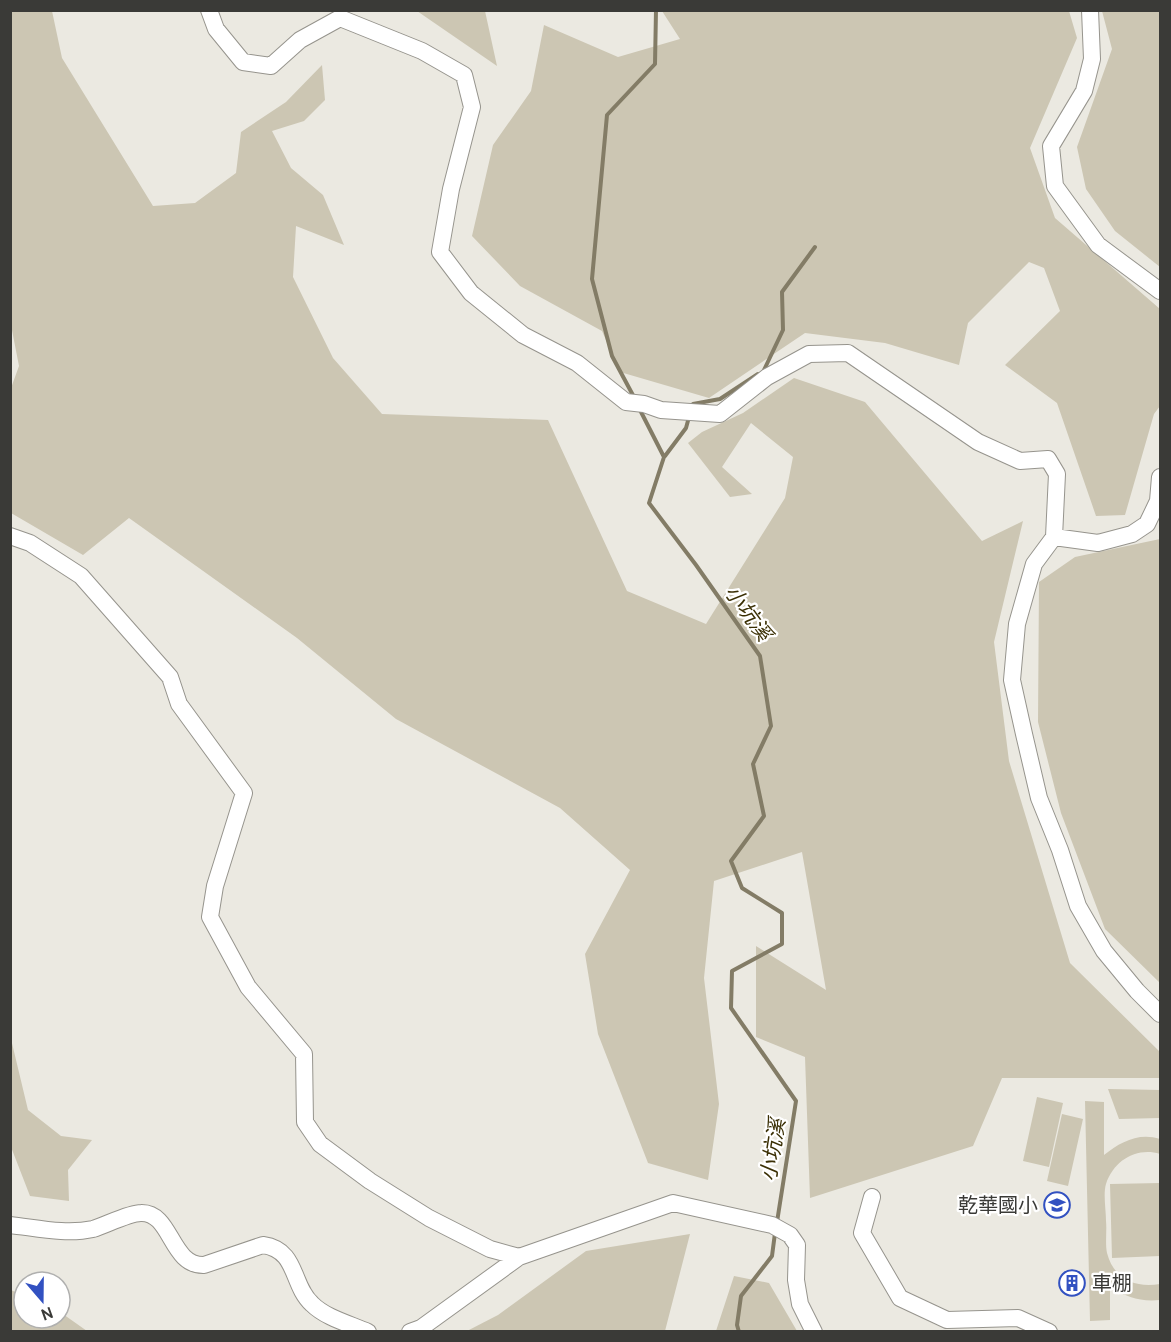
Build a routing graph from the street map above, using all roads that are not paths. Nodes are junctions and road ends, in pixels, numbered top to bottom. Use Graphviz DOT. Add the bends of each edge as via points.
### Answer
graph roads {
  1 [pos="210,10"];
  2 [pos="1090,10"];
  3 [pos="1161,291"];
  4 [pos="1161,477"];
  5 [pos="10,536"];
  6 [pos="1054,537"];
  7 [pos="1161,1014"];
  8 [pos="872,1197"];
  9 [pos="10,1225"];
  10 [pos="519,1257"];
  11 [pos="969,1326"];
  12 [pos="368,1332"];
  13 [pos="410,1332"];
  14 [pos="814,1332"];
  15 [pos="1049,1332"];
  1 -- 6 [label="street" via="216,29 243,62 271,66 300,40 340,18 422,51 464,75 472,107 440,252 471,293 523,335 576,363 626,402 661,410 720,414 767,377 809,354 848,352 978,442 1020,461 1048,459 1057,474"];
  2 -- 3 [label="street" via="1092,59 1084,92 1051,146 1055,186 1098,245"];
  4 -- 6 [label="street" via="1158,501 1147,524 1132,534 1098,543"];
  5 -- 10 [label="street" via="30,543 81,576 170,677 179,704 244,793 215,886 210,917 248,987 304,1054 305,1122 315,1137 370,1181 429,1218 490,1249"];
  6 -- 7 [label="street" via="1034,564 1017,624 1012,680 1038,798 1078,906 1104,951"];
  8 -- 11 [label="street" via="862,1233 900,1298"];
  9 -- 12 [label="street" via="64,1232 92,1229 142,1213 159,1219 179,1252 195,1266 263,1245 271,1246 290,1260 304,1296 312,1304"];
  10 -- 13 [label="street"];
  10 -- 14 [label="street" via="673,1203 778,1228 797,1245 800,1304"];
  11 -- 15 [label="street" via="1018,1318"];
}
